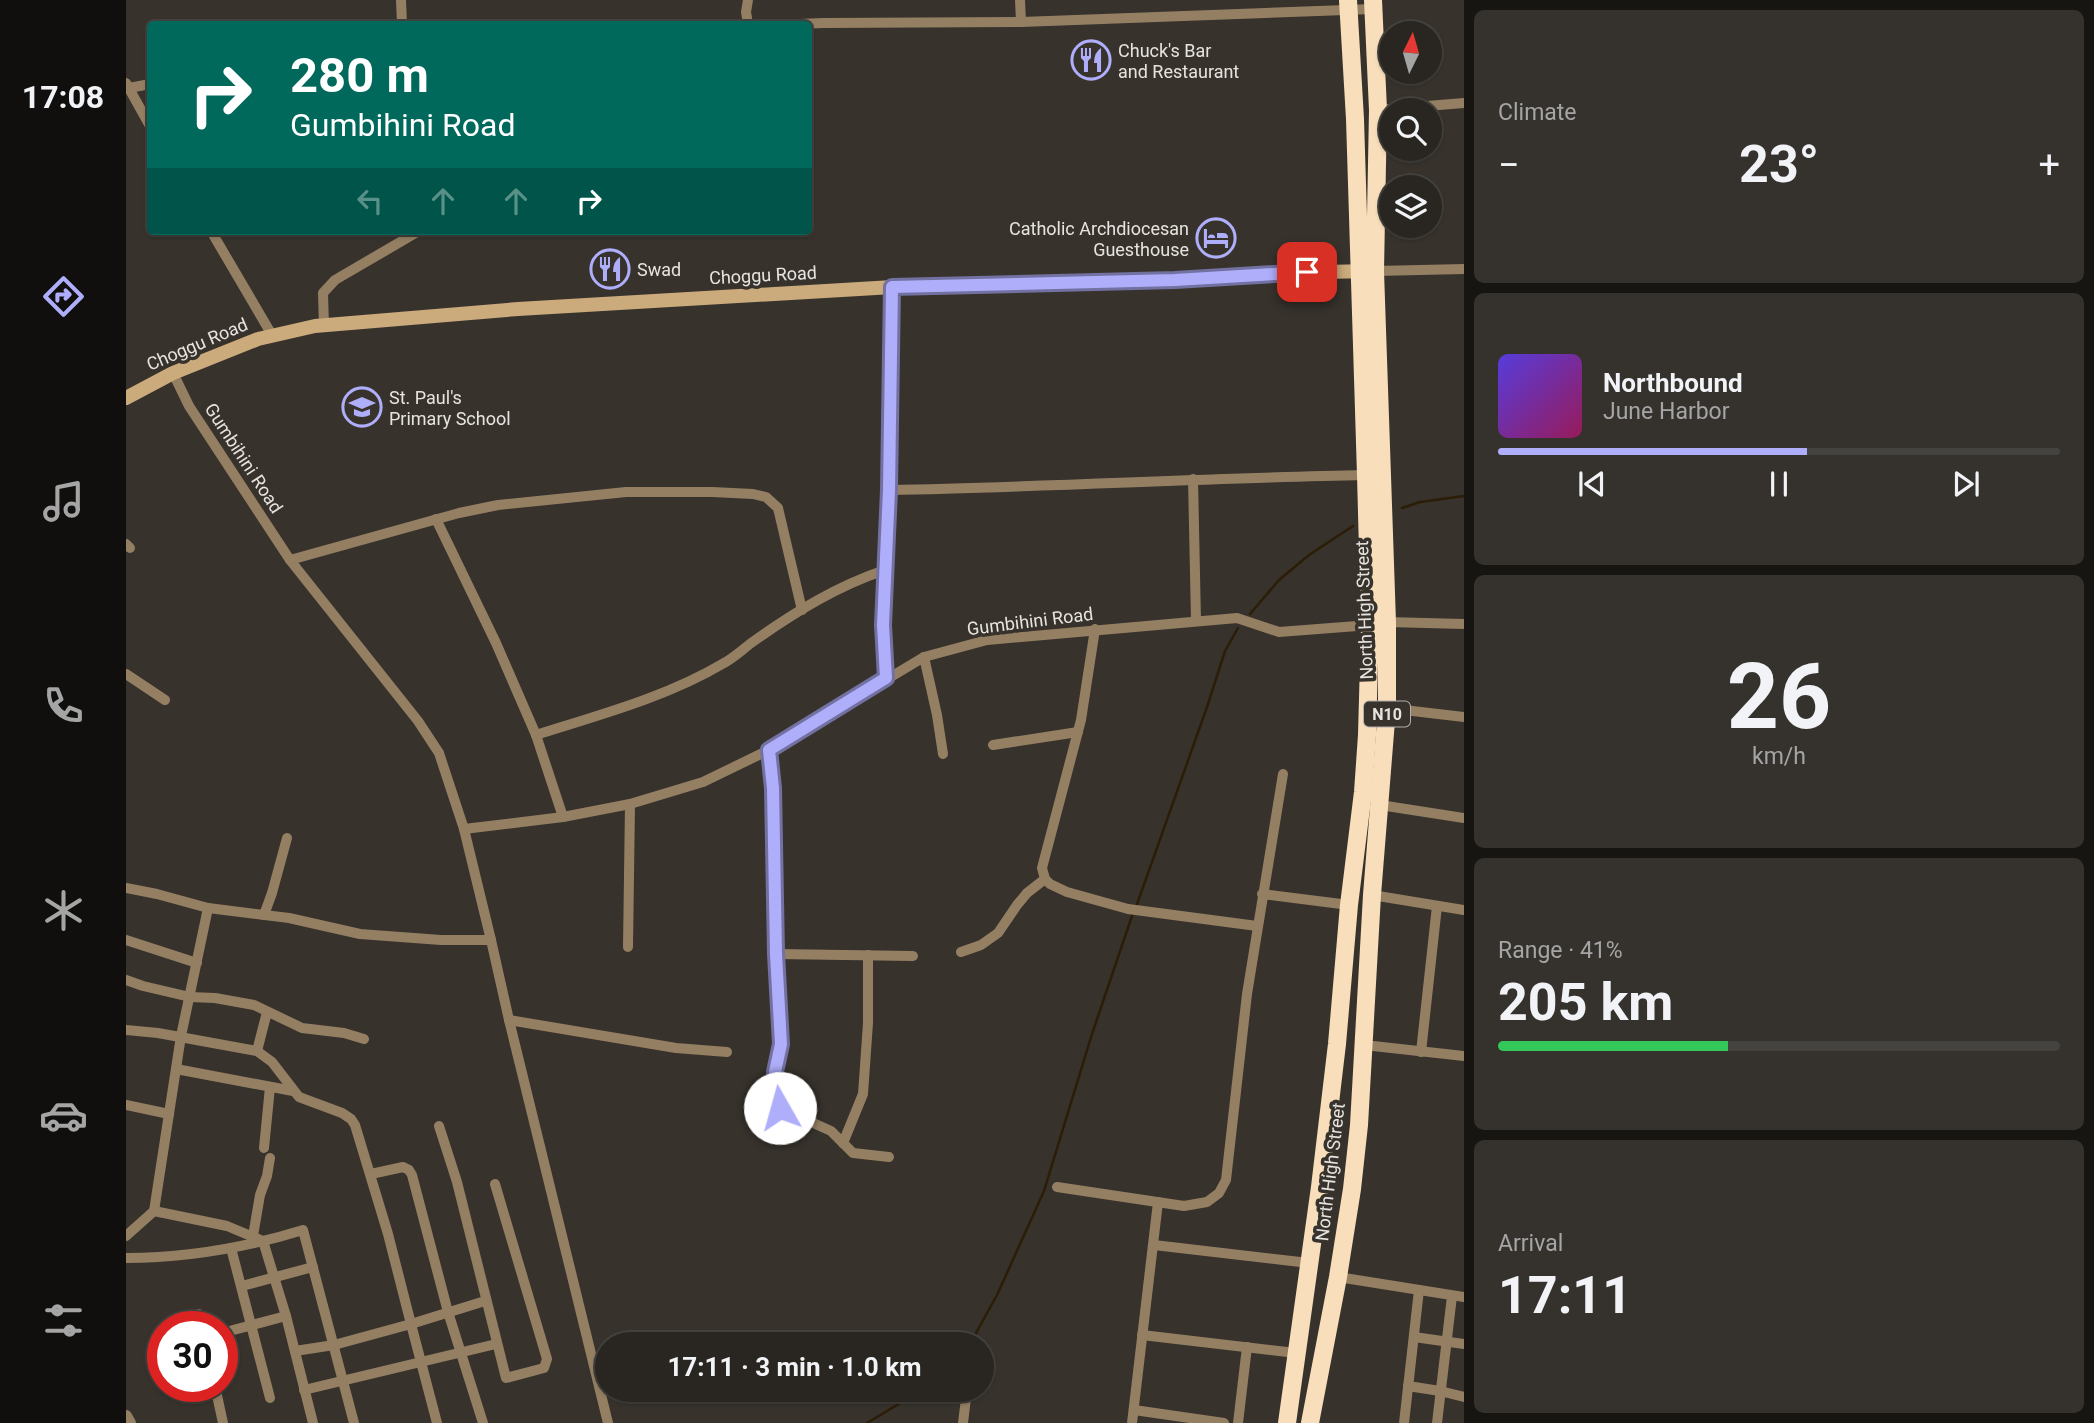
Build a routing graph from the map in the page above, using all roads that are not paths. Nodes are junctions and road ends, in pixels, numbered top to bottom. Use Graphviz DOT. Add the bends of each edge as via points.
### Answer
graph roads {
  1 [pos="401,0"];
  2 [pos="748,0"];
  3 [pos="1021,1"];
  4 [pos="1373,4"];
  5 [pos="1348,5"];
  6 [pos="402,21"];
  7 [pos="748,21"];
  8 [pos="1021,22"];
  9 [pos="812,23"];
  10 [pos="147,84"];
  11 [pos="127,85"];
  12 [pos="1464,103"];
  13 [pos="1378,110"];
  14 [pos="147,120"];
  15 [pos="213,235"];
  16 [pos="411,235"];
  17 [pos="1464,269"];
  18 [pos="1367,271"];
  19 [pos="892,287"];
  20 [pos="324,326"];
  21 [pos="272,335"];
  22 [pos="173,373"];
  23 [pos="126,398"];
  24 [pos="1366,475"];
  25 [pos="1194,480"];
  26 [pos="889,490"];
  27 [pos="436,519"];
  28 [pos="290,560"];
  29 [pos="885,570"];
  30 [pos="802,610"];
  31 [pos="1196,621"];
  32 [pos="1378,623"];
  33 [pos="1464,624"];
  34 [pos="1095,629"];
  35 [pos="924,657"];
  36 [pos="126,674"];
  37 [pos="886,678"];
  38 [pos="165,700"];
  39 [pos="1387,708"];
  40 [pos="1464,717"];
  41 [pos="1078,732"];
  42 [pos="536,735"];
  43 [pos="993,745"];
  44 [pos="769,750"];
  45 [pos="943,754"];
  46 [pos="1283,774"];
  47 [pos="631,804"];
  48 [pos="1380,805"];
  49 [pos="563,817"];
  50 [pos="1464,818"];
  51 [pos="464,829"];
  52 [pos="287,838"];
  53 [pos="1045,879"];
  54 [pos="126,888"];
  55 [pos="1262,894"];
  56 [pos="1372,895"];
  57 [pos="1349,905"];
  58 [pos="1437,906"];
  59 [pos="208,908"];
  60 [pos="1464,910"];
  61 [pos="264,915"];
  62 [pos="1257,926"];
  63 [pos="126,940"];
  64 [pos="491,940"];
  65 [pos="628,947"];
  66 [pos="961,952"];
  67 [pos="776,954"];
  68 [pos="869,955"];
  69 [pos="913,956"];
  70 [pos="197,963"];
  71 [pos="126,980"];
  72 [pos="190,997"];
  73 [pos="267,1012"];
  74 [pos="509,1020"];
  75 [pos="126,1030"];
  76 [pos="181,1036"];
  77 [pos="364,1039"];
  78 [pos="1364,1045"];
  79 [pos="257,1051"];
  80 [pos="727,1052"];
  81 [pos="1421,1052"];
  82 [pos="1464,1056"];
  83 [pos="176,1069"];
  84 [pos="270,1087"];
  85 [pos="293,1091"];
  86 [pos="126,1105"];
  87 [pos="169,1115"];
  88 [pos="1328,1123"];
  89 [pos="1359,1125"];
  90 [pos="439,1126"];
  91 [pos="843,1143"];
  92 [pos="889,1157"];
  93 [pos="371,1174"];
  94 [pos="495,1184"];
  95 [pos="1057,1187"];
  96 [pos="1320,1187"];
  97 [pos="1352,1189"];
  98 [pos="1158,1202"];
  99 [pos="154,1211"];
  100 [pos="128,1228"];
  101 [pos="258,1239"];
  102 [pos="1154,1245"];
  103 [pos="231,1248"];
  104 [pos="126,1258"];
  105 [pos="1309,1263"];
  106 [pos="313,1267"];
  107 [pos="1338,1277"];
  108 [pos="274,1278"];
  109 [pos="242,1286"];
  110 [pos="1419,1290"];
  111 [pos="1458,1296"];
  112 [pos="485,1301"];
  113 [pos="448,1312"];
  114 [pos="286,1316"];
  115 [pos="411,1324"];
  116 [pos="251,1325"];
  117 [pos="238,1329"];
  118 [pos="1142,1335"];
  119 [pos="1414,1337"];
  120 [pos="1446,1341"];
  121 [pos="496,1343"];
  122 [pos="1464,1344"];
  123 [pos="334,1345"];
  124 [pos="1247,1347"];
  125 [pos="295,1352"];
  126 [pos="460,1352"];
  127 [pos="1296,1353"];
  128 [pos="422,1362"];
  129 [pos="344,1381"];
  130 [pos="1408,1386"];
  131 [pos="304,1390"];
  132 [pos="1440,1391"];
  133 [pos="1464,1397"];
  134 [pos="270,1398"];
  135 [pos="218,1402"];
  136 [pos="966,1402"];
  137 [pos="1134,1410"];
  138 [pos="126,1416"];
  139 [pos="130,1423"];
  140 [pos="223,1423"];
  141 [pos="313,1423"];
  142 [pos="354,1423"];
  143 [pos="437,1423"];
  144 [pos="483,1423"];
  145 [pos="608,1423"];
  146 [pos="963,1423"];
  147 [pos="1132,1423"];
  148 [pos="1224,1423"];
  149 [pos="1238,1423"];
  150 [pos="1287,1423"];
  151 [pos="1310,1423"];
  152 [pos="1404,1423"];
  153 [pos="1437,1423"];
  1 -- 6 [label="street"];
  2 -- 7 [label="street"];
  3 -- 8 [label="street"];
  4 -- 5 [label="street"];
  4 -- 13 [label="highway, North High Street / N10"];
  5 -- 8 [label="street"];
  5 -- 18 [label="highway, North High Street / N10"];
  8 -- 9 [label="street"];
  10 -- 11 [label="street"];
  11 -- 14 [label="street"];
  12 -- 13 [label="street"];
  13 -- 18 [label="highway, North High Street / N10"];
  15 -- 21 [label="street"];
  16 -- 20 [label="street" via="335,279 323,293"];
  17 -- 18 [label="street"];
  18 -- 19 [label="main road, Choggu Road"];
  18 -- 24 [label="highway, North High Street / N10"];
  18 -- 32 [label="highway, North High Street / N10"];
  19 -- 20 [label="main road, Choggu Road" via="518,309"];
  19 -- 26 [label="street"];
  20 -- 21 [label="main road, Choggu Road"];
  21 -- 22 [label="main road, Choggu Road"];
  22 -- 23 [label="main road, Choggu Road"];
  22 -- 28 [label="street, Gumbihini Road"];
  24 -- 25 [label="street"];
  24 -- 32 [label="highway, North High Street / N10"];
  25 -- 26 [label="street"];
  25 -- 31 [label="street"];
  26 -- 29 [label="street"];
  27 -- 28 [label="street"];
  27 -- 30 [label="street" via="498,505 626,492 766,497 778,508"];
  27 -- 42 [label="street"];
  28 -- 51 [label="street, Gumbihini Road" via="439,753"];
  29 -- 30 [label="street" via="836,589"];
  29 -- 37 [label="street"];
  30 -- 42 [label="street" via="692,680"];
  31 -- 32 [label="street, Gumbihini Road" via="1237,618 1279,632"];
  31 -- 34 [label="street, Gumbihini Road"];
  32 -- 33 [label="street, Gumbihini Road"];
  32 -- 39 [label="highway, North High Street / N10"];
  32 -- 57 [label="highway, North High Street / N10"];
  34 -- 35 [label="street, Gumbihini Road" via="986,640"];
  34 -- 41 [label="street"];
  35 -- 37 [label="street, Gumbihini Road"];
  35 -- 45 [label="street"];
  36 -- 38 [label="street"];
  37 -- 44 [label="street, Gumbihini Road"];
  39 -- 40 [label="street"];
  39 -- 48 [label="highway, North High Street / N10"];
  41 -- 43 [label="street"];
  41 -- 53 [label="street" via="1042,868"];
  42 -- 49 [label="street"];
  44 -- 47 [label="street, Gumbihini Road" via="703,782"];
  44 -- 67 [label="street"];
  46 -- 55 [label="street"];
  47 -- 49 [label="street, Gumbihini Road"];
  47 -- 65 [label="street"];
  48 -- 50 [label="street"];
  48 -- 56 [label="highway, North High Street / N10"];
  49 -- 51 [label="street, Gumbihini Road"];
  51 -- 64 [label="street, Gumbihini Road"];
  52 -- 61 [label="street"];
  53 -- 62 [label="street" via="1067,892 1128,909"];
  53 -- 66 [label="street" via="1027,893 998,933"];
  54 -- 59 [label="street"];
  55 -- 57 [label="street"];
  55 -- 62 [label="street"];
  56 -- 58 [label="street"];
  56 -- 78 [label="highway, North High Street / N10"];
  57 -- 88 [label="highway, North High Street / N10"];
  58 -- 60 [label="street"];
  58 -- 81 [label="street"];
  59 -- 61 [label="street"];
  59 -- 70 [label="street"];
  61 -- 64 [label="street" via="359,934"];
  62 -- 98 [label="street" via="1226,1180 1207,1202 1184,1206"];
  63 -- 70 [label="street"];
  64 -- 74 [label="street, Gumbihini Road"];
  67 -- 68 [label="street"];
  67 -- 91 [label="street" via="781,1044 775,1072 780,1108 831,1131"];
  68 -- 69 [label="street"];
  68 -- 91 [label="street" via="863,1094"];
  70 -- 72 [label="street"];
  71 -- 72 [label="street"];
  72 -- 73 [label="street" via="254,1005"];
  72 -- 76 [label="street"];
  73 -- 77 [label="street" via="302,1028"];
  73 -- 79 [label="street"];
  74 -- 80 [label="street"];
  74 -- 145 [label="street, Gumbihini Road"];
  75 -- 76 [label="street"];
  76 -- 79 [label="street"];
  76 -- 83 [label="street"];
  78 -- 81 [label="street"];
  78 -- 89 [label="highway, North High Street / N10"];
  79 -- 85 [label="street" via="272,1062"];
  81 -- 82 [label="street"];
  83 -- 84 [label="street"];
  83 -- 87 [label="street"];
  84 -- 85 [label="street"];
  84 -- 101 [label="street" via="267,1176 260,1195"];
  85 -- 93 [label="street" via="351,1119"];
  86 -- 87 [label="street"];
  87 -- 99 [label="street"];
  88 -- 89 [label="highway" via="1353,1129"];
  88 -- 96 [label="highway, North High Street / N10"];
  89 -- 97 [label="highway, North High Street / N10"];
  90 -- 112 [label="street"];
  91 -- 92 [label="street" via="853,1153"];
  93 -- 113 [label="street" via="403,1167 409,1170"];
  93 -- 115 [label="street"];
  94 -- 121 [label="street" via="548,1359 544,1368 506,1378"];
  95 -- 98 [label="street"];
  96 -- 97 [label="highway" via="1336,1183"];
  96 -- 105 [label="highway, North High Street / N10"];
  97 -- 107 [label="highway, North High Street / N10"];
  98 -- 102 [label="street"];
  99 -- 100 [label="street"];
  99 -- 101 [label="street" via="227,1226"];
  101 -- 103 [label="street"];
  101 -- 106 [label="street" via="303,1230"];
  101 -- 108 [label="street"];
  102 -- 105 [label="street"];
  102 -- 118 [label="street"];
  103 -- 104 [label="street"];
  103 -- 109 [label="street"];
  105 -- 127 [label="highway, North High Street / N10"];
  106 -- 108 [label="street"];
  106 -- 123 [label="street"];
  107 -- 110 [label="street"];
  107 -- 151 [label="highway, North High Street / N10"];
  108 -- 109 [label="street"];
  108 -- 114 [label="street"];
  109 -- 116 [label="street"];
  110 -- 111 [label="street"];
  110 -- 119 [label="street"];
  111 -- 120 [label="street"];
  112 -- 113 [label="street"];
  112 -- 121 [label="street"];
  113 -- 115 [label="street"];
  113 -- 126 [label="street"];
  114 -- 116 [label="street"];
  114 -- 125 [label="street"];
  115 -- 123 [label="street"];
  115 -- 128 [label="street"];
  116 -- 117 [label="street"];
  116 -- 134 [label="street"];
  118 -- 124 [label="street"];
  118 -- 137 [label="street"];
  119 -- 120 [label="street"];
  119 -- 130 [label="street"];
  120 -- 122 [label="street"];
  120 -- 132 [label="street"];
  121 -- 126 [label="street"];
  123 -- 125 [label="street"];
  123 -- 129 [label="street"];
  124 -- 127 [label="street"];
  124 -- 149 [label="street"];
  125 -- 131 [label="street"];
  126 -- 128 [label="street"];
  126 -- 144 [label="street"];
  127 -- 150 [label="highway, North High Street / N10"];
  128 -- 129 [label="street"];
  128 -- 143 [label="street"];
  129 -- 131 [label="street"];
  129 -- 142 [label="street"];
  130 -- 132 [label="street"];
  130 -- 152 [label="street"];
  131 -- 141 [label="street"];
  132 -- 133 [label="street"];
  132 -- 153 [label="street"];
  135 -- 140 [label="street"];
  136 -- 146 [label="street"];
  137 -- 147 [label="street"];
  137 -- 148 [label="street"];
  138 -- 139 [label="street"];
}
